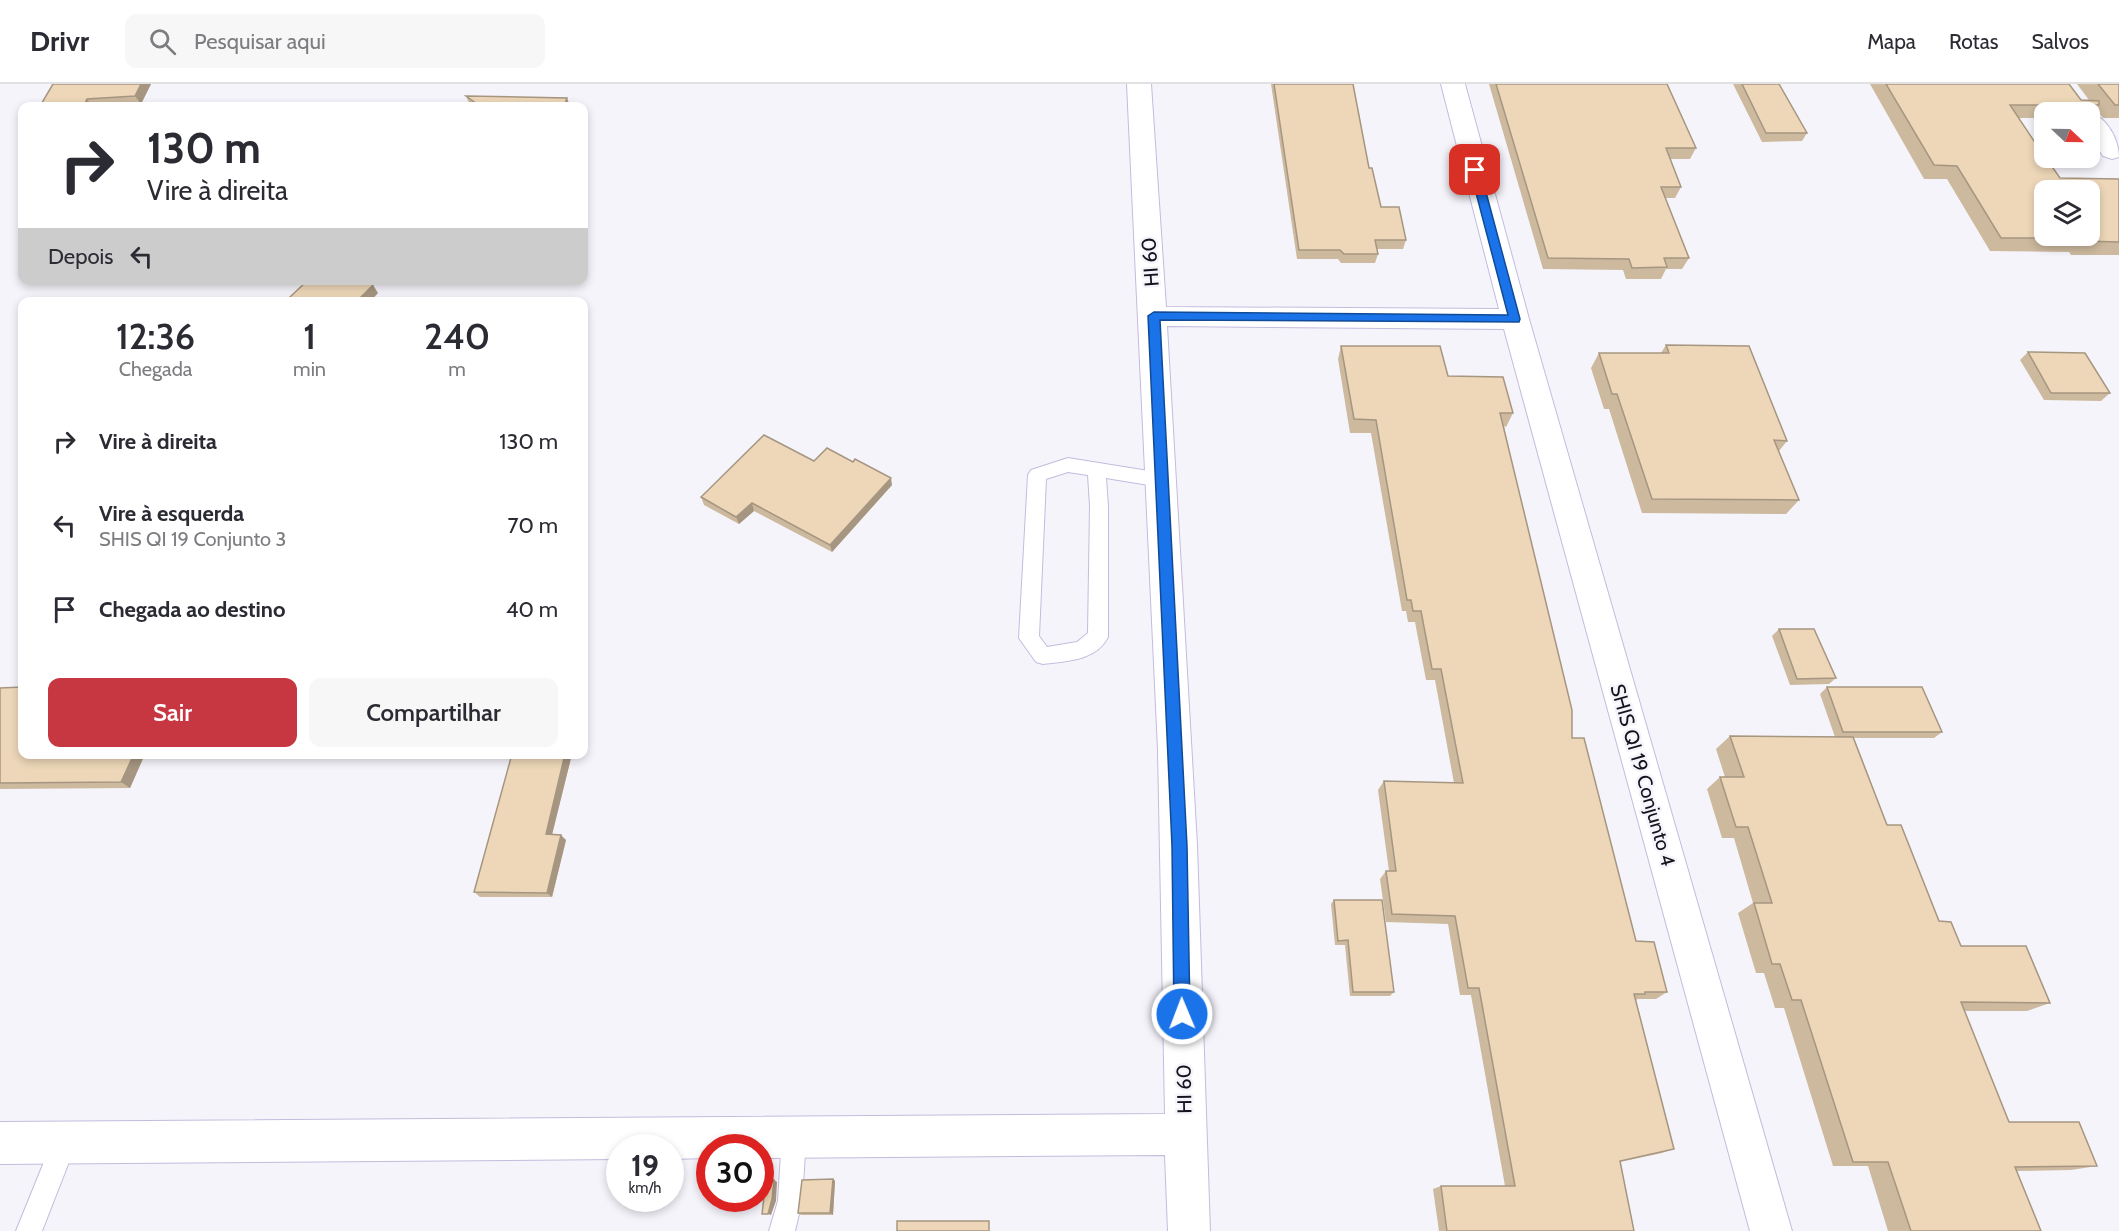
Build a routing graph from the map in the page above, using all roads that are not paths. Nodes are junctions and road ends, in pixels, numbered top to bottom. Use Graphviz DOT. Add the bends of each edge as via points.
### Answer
graph roads {
  1 [pos="1139,84"];
  2 [pos="1453,84"];
  3 [pos="2100,135"];
  4 [pos="2112,151"];
  5 [pos="1154,316"];
  6 [pos="1515,319"];
  7 [pos="1096,469"];
  8 [pos="1161,480"];
  9 [pos="1184,1134"];
  10 [pos="794,1137"];
  11 [pos="0,1143"];
  12 [pos="64,1144"];
  13 [pos="29,1231"];
  14 [pos="782,1231"];
  15 [pos="1190,1231"];
  16 [pos="1771,1231"];
  1 -- 5 [label="street, HI 60"];
  2 -- 6 [label="street, SHIS QI 19 Conjunto 4"];
  3 -- 4 [label="street"];
  5 -- 6 [label="street"];
  5 -- 8 [label="street, HI 60"];
  6 -- 16 [label="street, SHIS QI 19 Conjunto 4"];
  7 -- 7 [label="lane" via="1098,637 1082,650 1043,657 1029,638 1037,475 1068,465"];
  7 -- 8 [label="lane"];
  8 -- 9 [label="street, HI 60" via="1179,846"];
  9 -- 10 [label="street"];
  9 -- 15 [label="street, HI 60"];
  10 -- 12 [label="street"];
  10 -- 14 [label="lane" via="790,1201"];
  11 -- 12 [label="street"];
  12 -- 13 [label="lane"];
}
